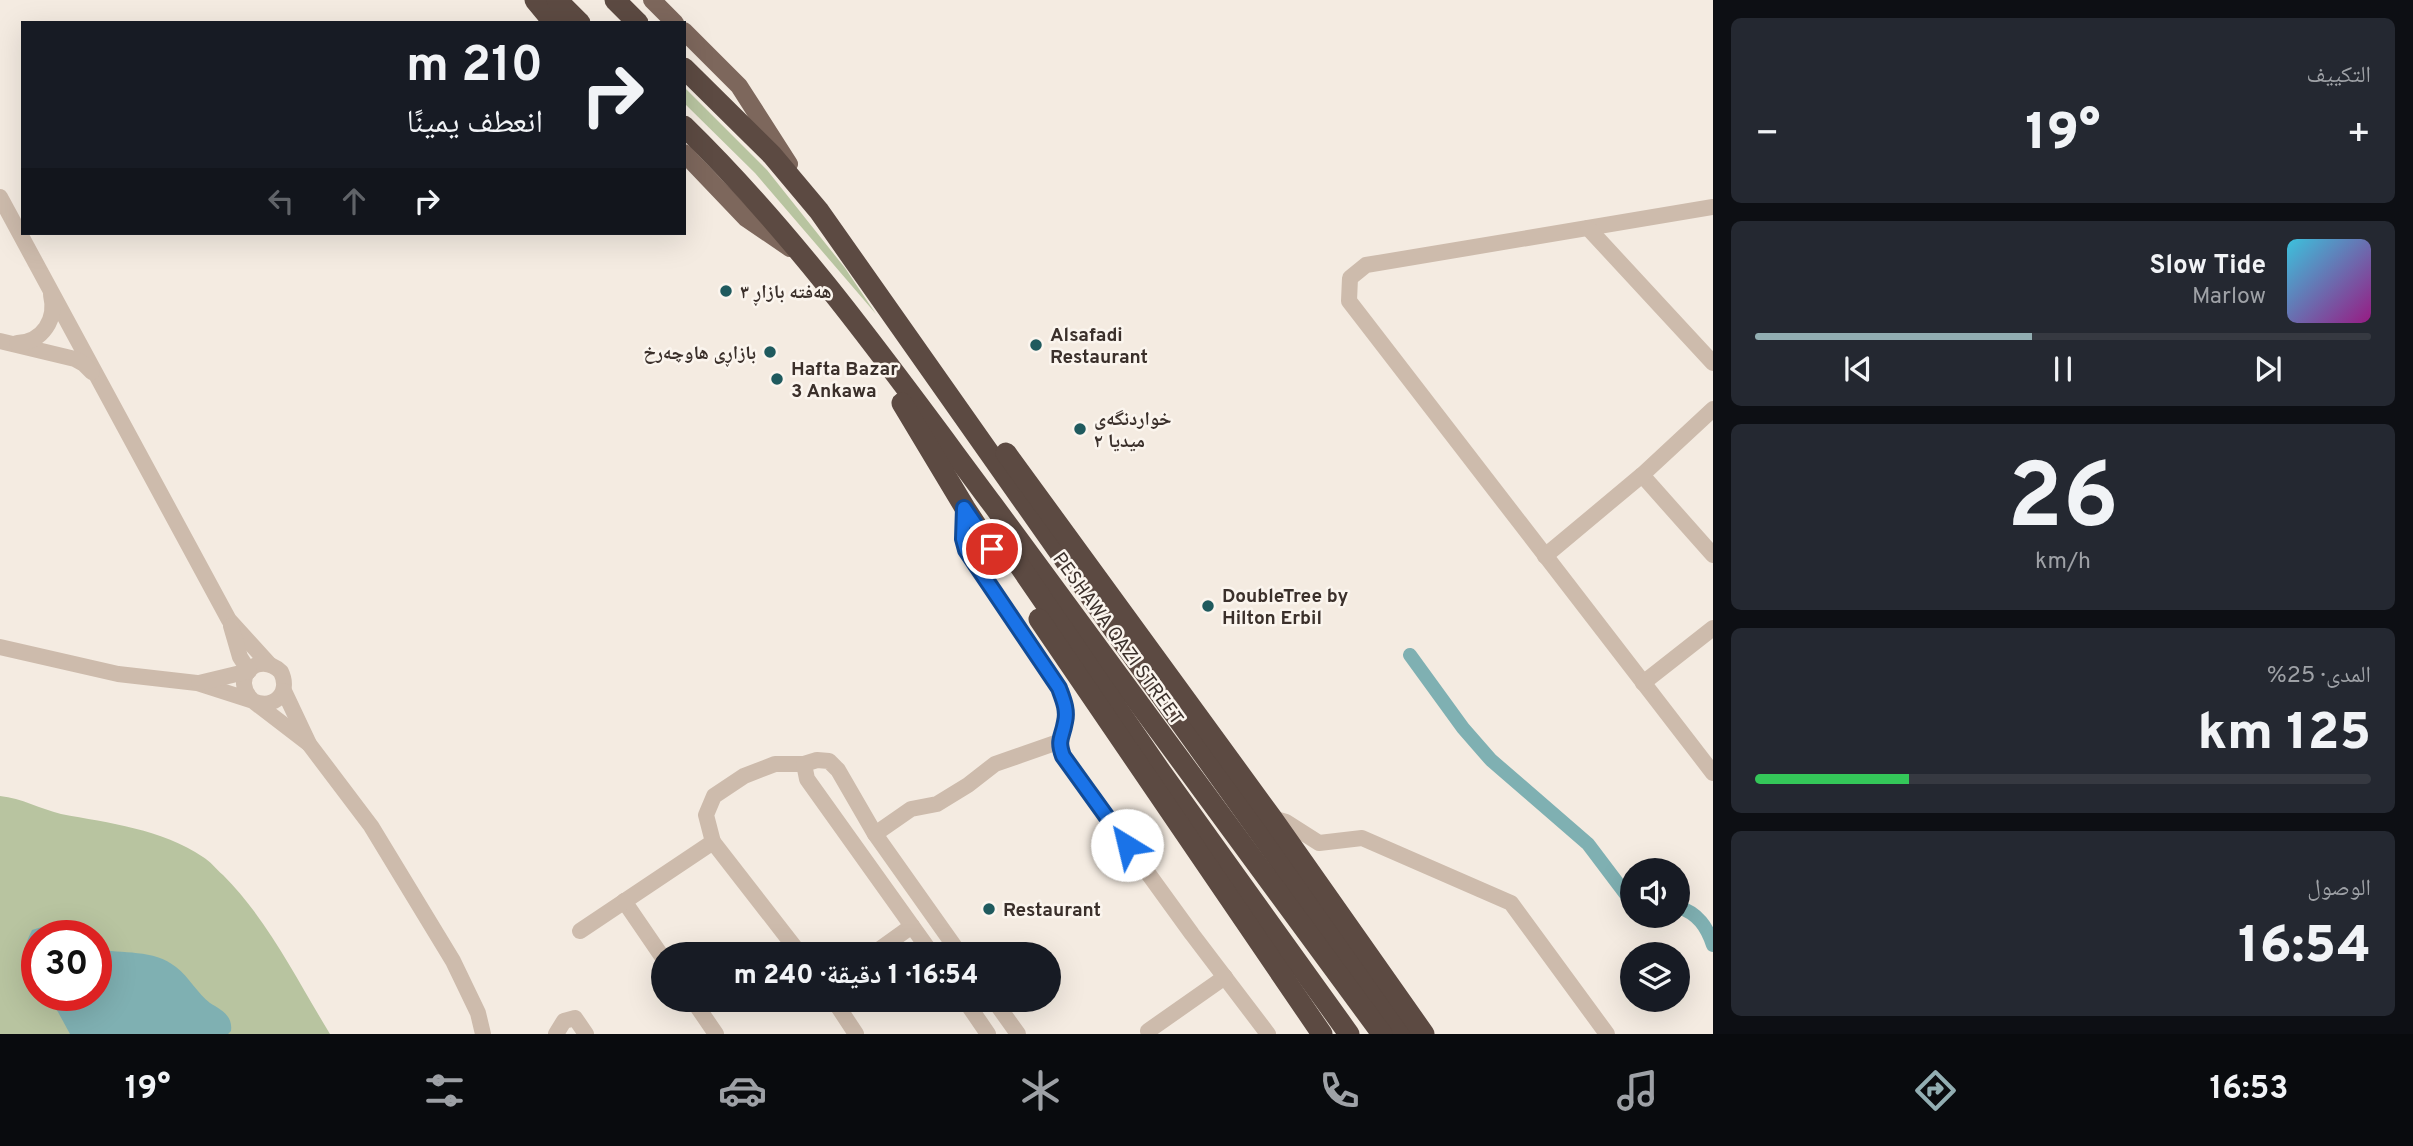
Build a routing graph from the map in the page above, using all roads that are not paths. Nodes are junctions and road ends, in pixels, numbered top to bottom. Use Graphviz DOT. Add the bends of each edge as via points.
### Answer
graph roads {
  1 [pos="529,0"];
  2 [pos="535,0"];
  3 [pos="558,0"];
  4 [pos="615,0"];
  5 [pos="652,0"];
  6 [pos="551,21"];
  7 [pos="551,21"];
  8 [pos="578,21"];
  9 [pos="636,21"];
  10 [pos="674,21"];
  11 [pos="686,33"];
  12 [pos="686,70"];
  13 [pos="686,128"];
  14 [pos="686,155"];
  15 [pos="0,197"];
  16 [pos="1713,207"];
  17 [pos="819,211"];
  18 [pos="1588,228"];
  19 [pos="813,269"];
  20 [pos="864,274"];
  21 [pos="46,281"];
  22 [pos="4,342"];
  23 [pos="1713,363"];
  24 [pos="892,386"];
  25 [pos="104,387"];
  26 [pos="1713,409"];
  27 [pos="1642,475"];
  28 [pos="964,508"];
  29 [pos="1713,555"];
  30 [pos="1545,556"];
  31 [pos="229,620"];
  32 [pos="1713,628"];
  33 [pos="0,647"];
  34 [pos="269,664"];
  35 [pos="248,671"];
  36 [pos="197,683"];
  37 [pos="1643,683"];
  38 [pos="284,691"];
  39 [pos="253,701"];
  40 [pos="1058,742"];
  41 [pos="309,744"];
  42 [pos="804,764"];
  43 [pos="1713,773"];
  44 [pos="1272,818"];
  45 [pos="875,834"];
  46 [pos="713,842"];
  47 [pos="624,901"];
  48 [pos="912,926"];
  49 [pos="580,931"];
  50 [pos="652,942"];
  51 [pos="791,942"];
  52 [pos="890,942"];
  53 [pos="923,942"];
  54 [pos="952,942"];
  55 [pos="1226,977"];
  56 [pos="701,1012"];
  57 [pos="842,1012"];
  58 [pos="973,1012"];
  59 [pos="1002,1012"];
  60 [pos="483,1034"];
  61 [pos="556,1034"];
  62 [pos="586,1034"];
  63 [pos="716,1034"];
  64 [pos="856,1034"];
  65 [pos="988,1034"];
  66 [pos="1018,1034"];
  67 [pos="1150,1034"];
  68 [pos="1268,1034"];
  69 [pos="1322,1034"];
  70 [pos="1349,1034"];
  71 [pos="1382,1034"];
  72 [pos="1404,1034"];
  73 [pos="1424,1034"];
  74 [pos="1607,1034"];
  1 -- 6 [label="main road"];
  2 -- 7 [label="highway"];
  3 -- 8 [label="highway"];
  4 -- 9 [label="highway"];
  5 -- 10 [label="main road"];
  11 -- 17 [label="main road" via="738,86"];
  12 -- 17 [label="highway, PESHAWA QAZI STREET" via="772,155"];
  13 -- 19 [label="highway, PESHAWA QAZI STREET"];
  14 -- 19 [label="main road" via="746,218"];
  15 -- 21 [label="street"];
  16 -- 18 [label="street"];
  17 -- 20 [label="highway, PESHAWA QAZI STREET"];
  18 -- 23 [label="street"];
  18 -- 30 [label="street" via="1366,265 1350,278 1349,301"];
  19 -- 24 [label="highway, PESHAWA QAZI STREET"];
  19 -- 71 [label="highway, PESHAWA QAZI STREET" via="944,439"];
  20 -- 44 [label="highway, PESHAWA QAZI STREET" via="1046,507"];
  20 -- 72 [label="highway, PESHAWA QAZI STREET"];
  21 -- 22 [label="street" via="53,305 46,328 28,342"];
  21 -- 25 [label="street"];
  22 -- 25 [label="street" via="75,359"];
  24 -- 28 [label="highway"];
  24 -- 70 [label="highway, PESHAWA QAZI STREET"];
  25 -- 31 [label="street"];
  26 -- 27 [label="street"];
  27 -- 29 [label="street"];
  27 -- 30 [label="street"];
  28 -- 40 [label="street" via="966,550 1059,688 1066,720"];
  28 -- 69 [label="highway"];
  30 -- 37 [label="street"];
  31 -- 34 [label="street"];
  31 -- 35 [label="street"];
  32 -- 37 [label="street"];
  33 -- 36 [label="street" via="118,674"];
  34 -- 35 [label="street"];
  34 -- 38 [label="street" via="283,677"];
  35 -- 36 [label="street"];
  35 -- 39 [label="street" via="244,690"];
  36 -- 39 [label="street"];
  37 -- 43 [label="street"];
  38 -- 39 [label="street" via="272,703"];
  38 -- 41 [label="street"];
  39 -- 41 [label="street"];
  40 -- 45 [label="street" via="995,764 937,804 911,809"];
  40 -- 55 [label="street" via="1063,756"];
  41 -- 60 [label="street" via="371,826 453,961"];
  42 -- 45 [label="street" via="829,761"];
  42 -- 46 [label="street" via="775,764 744,776 714,796 706,816"];
  42 -- 48 [label="street" via="807,779"];
  44 -- 73 [label="highway, PESHAWA QAZI STREET"];
  44 -- 74 [label="street" via="1319,843 1362,838 1511,903"];
  45 -- 54 [label="street"];
  46 -- 47 [label="street"];
  46 -- 51 [label="street"];
  47 -- 49 [label="street"];
  47 -- 50 [label="street"];
  48 -- 52 [label="street"];
  48 -- 53 [label="street"];
  55 -- 67 [label="street" via="1148,1031"];
  55 -- 68 [label="street"];
  56 -- 63 [label="street"];
  57 -- 64 [label="street"];
  58 -- 65 [label="street"];
  59 -- 66 [label="street"];
  61 -- 62 [label="street" via="564,1021 575,1018"];
}
